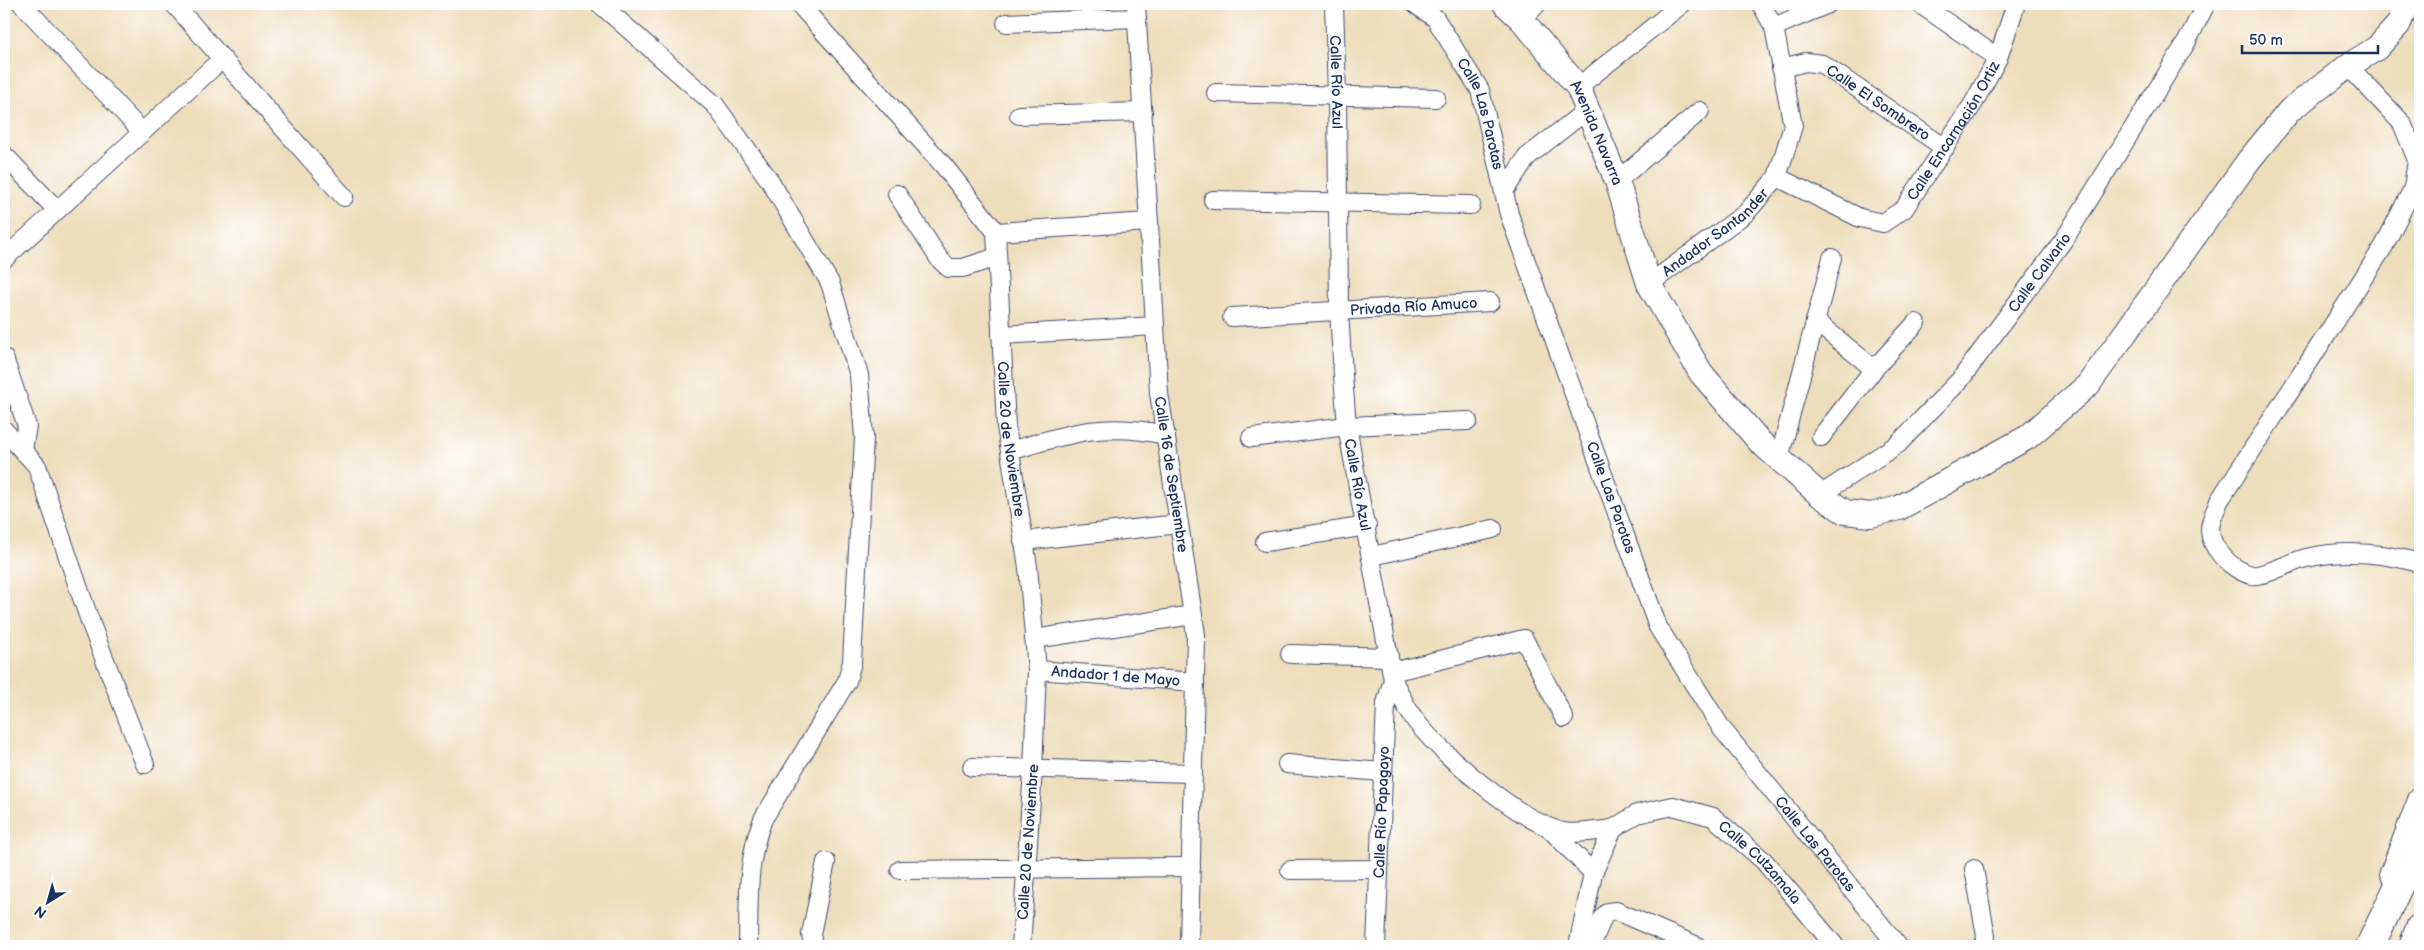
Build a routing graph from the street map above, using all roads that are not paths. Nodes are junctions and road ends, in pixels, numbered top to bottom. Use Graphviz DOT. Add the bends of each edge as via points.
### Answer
graph roads {
  1 [pos="22,4"];
  2 [pos="174,4"];
  3 [pos="600,4"];
  4 [pos="799,4"];
  5 [pos="1334,4"];
  6 [pos="1415,4"];
  7 [pos="1505,4"];
  8 [pos="1682,4"];
  9 [pos="1760,4"];
  10 [pos="1828,4"];
  11 [pos="1920,4"];
  12 [pos="2016,4"];
  13 [pos="2206,4"];
  14 [pos="2407,4"];
  15 [pos="1137,11"];
  16 [pos="1530,12"];
  17 [pos="1006,22"];
  18 [pos="1774,28"];
  19 [pos="1998,58"];
  20 [pos="222,59"];
  21 [pos="2348,66"];
  22 [pos="1781,68"];
  23 [pos="1578,87"];
  24 [pos="1216,93"];
  25 [pos="1337,95"];
  26 [pos="1436,98"];
  27 [pos="1587,110"];
  28 [pos="1700,111"];
  29 [pos="1143,112"];
  30 [pos="1019,115"];
  31 [pos="142,132"];
  32 [pos="1945,148"];
  33 [pos="4,155"];
  34 [pos="1777,177"];
  35 [pos="1617,181"];
  36 [pos="1504,191"];
  37 [pos="897,194"];
  38 [pos="344,197"];
  39 [pos="1212,200"];
  40 [pos="1338,202"];
  41 [pos="1471,205"];
  42 [pos="57,210"];
  43 [pos="1149,222"];
  44 [pos="996,232"];
  45 [pos="997,257"];
  46 [pos="1832,258"];
  47 [pos="4,259"];
  48 [pos="1649,284"];
  49 [pos="1490,302"];
  50 [pos="1339,311"];
  51 [pos="1232,317"];
  52 [pos="1815,321"];
  53 [pos="1916,323"];
  54 [pos="1155,326"];
  55 [pos="1001,335"];
  56 [pos="4,358"];
  57 [pos="1874,370"];
  58 [pos="1468,421"];
  59 [pos="1347,426"];
  60 [pos="4,430"];
  61 [pos="1166,435"];
  62 [pos="1821,437"];
  63 [pos="1251,438"];
  64 [pos="23,450"];
  65 [pos="1010,451"];
  66 [pos="1779,459"];
  67 [pos="1820,496"];
  68 [pos="1179,524"];
  69 [pos="1366,526"];
  70 [pos="1493,529"];
  71 [pos="1024,541"];
  72 [pos="1265,542"];
  73 [pos="1372,556"];
  74 [pos="2420,563"];
  75 [pos="1193,615"];
  76 [pos="1034,638"];
  77 [pos="1290,654"];
  78 [pos="1391,669"];
  79 [pos="1037,670"];
  80 [pos="1195,682"];
  81 [pos="1564,718"];
  82 [pos="145,764"];
  83 [pos="1287,764"];
  84 [pos="972,767"];
  85 [pos="1034,770"];
  86 [pos="1193,772"];
  87 [pos="1382,772"];
  88 [pos="2420,800"];
  89 [pos="1547,826"];
  90 [pos="1613,829"];
  91 [pos="2420,841"];
  92 [pos="826,862"];
  93 [pos="1191,867"];
  94 [pos="1974,868"];
  95 [pos="1026,869"];
  96 [pos="1379,869"];
  97 [pos="900,870"];
  98 [pos="1290,870"];
  99 [pos="1593,873"];
  100 [pos="2420,928"];
  101 [pos="748,946"];
  102 [pos="812,946"];
  103 [pos="1021,946"];
  104 [pos="1189,946"];
  105 [pos="1376,946"];
  106 [pos="1578,946"];
  107 [pos="1591,946"];
  108 [pos="1697,946"];
  109 [pos="1835,946"];
  110 [pos="1898,946"];
  111 [pos="1984,946"];
  112 [pos="2365,946"];
  113 [pos="2370,946"];
  114 [pos="2413,946"];
  1 -- 31 [label="street"];
  2 -- 20 [label="street"];
  3 -- 101 [label="street" via="714,105 770,181 830,283 859,375 864,437 852,662 847,681 763,819 754,841 750,862"];
  4 -- 44 [label="street" via="944,166"];
  5 -- 25 [label="street, Calle Río Azul"];
  6 -- 36 [label="street, Calle Las Parotas" via="1435,18 1480,90"];
  7 -- 16 [label="street, Avenida Navarra"];
  8 -- 23 [label="street"];
  9 -- 18 [label="street"];
  10 -- 18 [label="street"];
  11 -- 19 [label="street"];
  12 -- 19 [label="street, Calle Encarnación Ortiz"];
  13 -- 67 [label="street, Calle Calvario" via="2186,43 2065,238 1960,380 1898,444"];
  14 -- 21 [label="street, Avenida Navarra" via="2398,25 2377,48"];
  15 -- 17 [label="street"];
  15 -- 29 [label="street, Calle 16 de Septiembre"];
  16 -- 23 [label="street, Avenida Navarra"];
  18 -- 22 [label="street"];
  19 -- 32 [label="street, Calle Encarnación Ortiz"];
  20 -- 31 [label="street"];
  20 -- 38 [label="street"];
  21 -- 67 [label="street, Avenida Navarra" via="2290,110 2249,160 2088,385 2028,436 1899,508 1871,515 1846,512"];
  21 -- 74 [label="street" via="2402,123 2417,160 2413,188 2384,246 2219,502 2210,525 2215,547 2233,568 2254,576 2307,558 2350,552"];
  22 -- 32 [label="street, Calle El Sombrero" via="1806,62 1822,64"];
  22 -- 34 [label="street" via="1793,126"];
  23 -- 27 [label="street, Avenida Navarra"];
  24 -- 25 [label="street"];
  25 -- 26 [label="street"];
  25 -- 40 [label="street, Calle Río Azul"];
  27 -- 35 [label="street, Avenida Navarra"];
  27 -- 36 [label="street" via="1528,157"];
  28 -- 35 [label="street"];
  29 -- 30 [label="street"];
  29 -- 43 [label="street, Calle 16 de Septiembre"];
  31 -- 42 [label="street"];
  32 -- 34 [label="street, Calle Encarnación Ortiz" via="1904,209 1883,223 1860,218"];
  33 -- 42 [label="street"];
  34 -- 48 [label="street, Andador Santander" via="1746,213"];
  35 -- 48 [label="street, Avenida Navarra"];
  36 -- 110 [label="street, Calle Las Parotas" via="1509,214 1658,627 1722,728"];
  37 -- 45 [label="street" via="940,260 950,268 963,268"];
  39 -- 40 [label="street"];
  40 -- 41 [label="street"];
  40 -- 50 [label="street, Calle Río Azul"];
  42 -- 47 [label="street"];
  43 -- 44 [label="street"];
  43 -- 54 [label="street, Calle 16 de Septiembre"];
  44 -- 45 [label="street, Calle 20 de Noviembre"];
  45 -- 55 [label="street, Calle 20 de Noviembre"];
  46 -- 52 [label="street"];
  48 -- 66 [label="street, Avenida Navarra" via="1701,373 1760,442"];
  49 -- 50 [label="street, Privada Río Amuco"];
  50 -- 51 [label="street, Privada Río Amuco"];
  50 -- 59 [label="street, Calle Río Azul"];
  52 -- 57 [label="street"];
  52 -- 66 [label="street"];
  53 -- 57 [label="street"];
  54 -- 55 [label="street"];
  54 -- 61 [label="street, Calle 16 de Septiembre" via="1159,392"];
  55 -- 65 [label="street, Calle 20 de Noviembre"];
  56 -- 64 [label="street" via="27,426"];
  57 -- 62 [label="street"];
  58 -- 59 [label="street"];
  59 -- 63 [label="street"];
  59 -- 69 [label="street, Calle Río Azul"];
  60 -- 64 [label="street"];
  61 -- 65 [label="street" via="1114,428 1073,433"];
  61 -- 68 [label="street, Calle 16 de Septiembre"];
  64 -- 82 [label="street" via="37,466 91,624"];
  65 -- 71 [label="street, Calle 20 de Noviembre"];
  66 -- 67 [label="street, Avenida Navarra"];
  68 -- 71 [label="street"];
  68 -- 75 [label="street, Calle 16 de Septiembre"];
  69 -- 72 [label="street"];
  69 -- 73 [label="street, Calle Río Azul"];
  70 -- 73 [label="street"];
  71 -- 76 [label="street, Calle 20 de Noviembre"];
  73 -- 78 [label="street, Calle Río Azul"];
  75 -- 76 [label="street"];
  75 -- 80 [label="street, Calle 16 de Septiembre"];
  76 -- 79 [label="street, Calle 20 de Noviembre"];
  77 -- 78 [label="street"];
  78 -- 81 [label="street" via="1524,639"];
  78 -- 87 [label="street, Calle Río Papagayo"];
  78 -- 89 [label="street, Calle Río Azul" via="1413,718 1451,758 1500,799"];
  79 -- 80 [label="street, Andador 1 de Mayo"];
  79 -- 85 [label="street, Calle 20 de Noviembre"];
  80 -- 86 [label="street, Calle 16 de Septiembre"];
  83 -- 87 [label="street"];
  84 -- 85 [label="street"];
  85 -- 86 [label="street"];
  85 -- 95 [label="street, Calle 20 de Noviembre"];
  86 -- 93 [label="street, Calle 16 de Septiembre"];
  87 -- 96 [label="street, Calle Río Papagayo"];
  88 -- 112 [label="street"];
  89 -- 90 [label="street, Calle Río Azul" via="1564,832"];
  89 -- 99 [label="street"];
  90 -- 99 [label="street"];
  90 -- 109 [label="street, Calle Cutzamala" via="1637,814 1673,806 1713,818 1764,861"];
  91 -- 113 [label="highway"];
  92 -- 102 [label="street" via="811,934"];
  93 -- 95 [label="street"];
  93 -- 104 [label="street, Calle 16 de Septiembre"];
  94 -- 111 [label="street" via="1986,936"];
  95 -- 97 [label="street"];
  95 -- 103 [label="street, Calle 20 de Noviembre"];
  96 -- 98 [label="street"];
  96 -- 105 [label="street, Calle Río Papagayo"];
  99 -- 106 [label="street"];
  100 -- 114 [label="highway"];
  107 -- 108 [label="street" via="1603,917 1616,911"];
}
